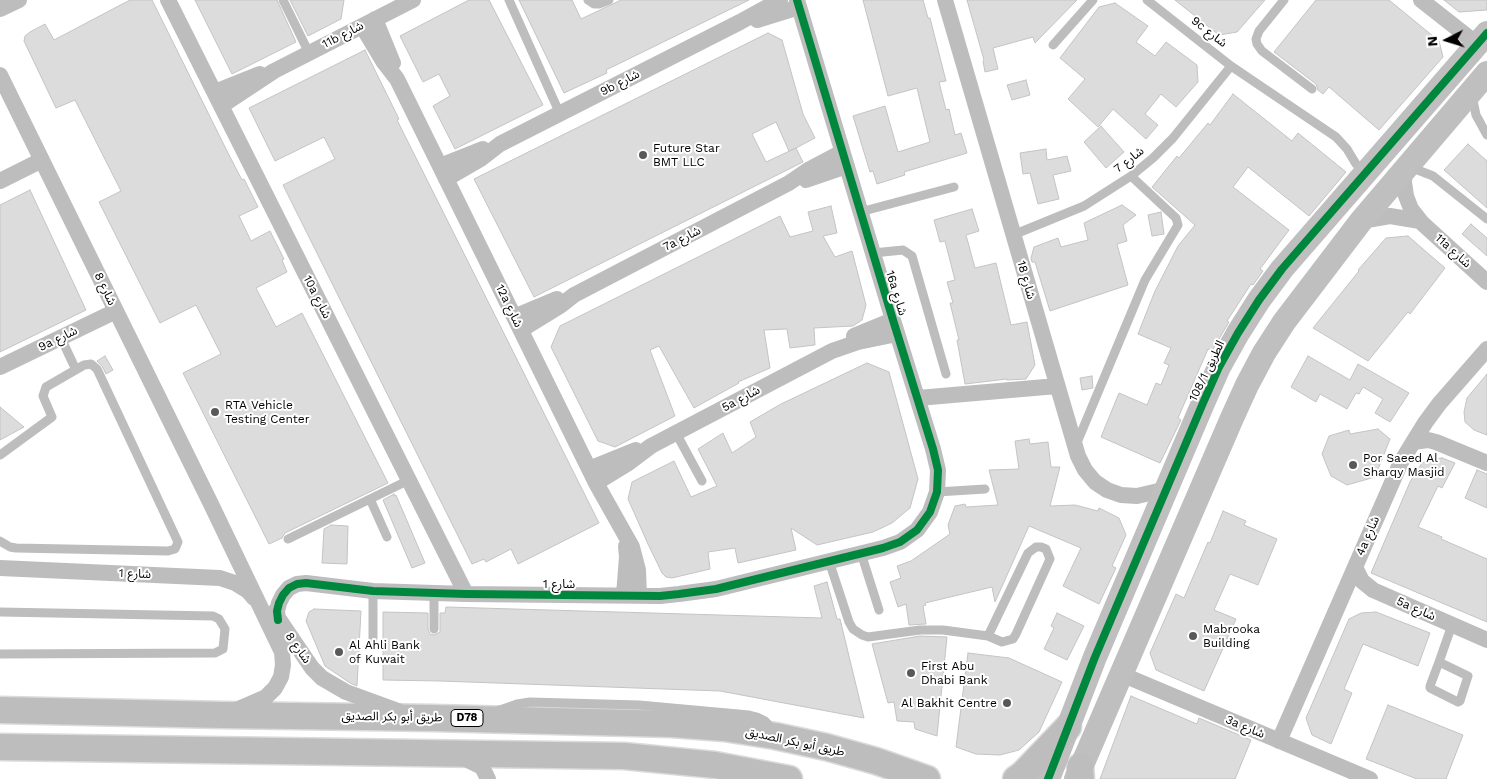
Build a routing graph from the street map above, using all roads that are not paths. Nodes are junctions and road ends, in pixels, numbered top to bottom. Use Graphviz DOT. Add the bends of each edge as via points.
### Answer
graph roads {
  1 [pos="18,0"];
  2 [pos="168,0"];
  3 [pos="283,0"];
  4 [pos="413,0"];
  5 [pos="509,0"];
  6 [pos="588,0"];
  7 [pos="609,0"];
  8 [pos="780,0"];
  9 [pos="945,0"];
  10 [pos="1094,0"];
  11 [pos="1147,0"];
  12 [pos="1284,0"];
  13 [pos="1421,0"];
  14 [pos="798,3"];
  15 [pos="0,9"];
  16 [pos="368,22"];
  17 [pos="740,22"];
  18 [pos="1482,38"];
  19 [pos="1052,45"];
  20 [pos="309,53"];
  21 [pos="1232,66"];
  22 [pos="1487,73"];
  23 [pos="0,75"];
  24 [pos="1312,89"];
  25 [pos="1471,91"];
  26 [pos="218,99"];
  27 [pos="560,114"];
  28 [pos="1487,135"];
  29 [pos="845,159"];
  30 [pos="42,160"];
  31 [pos="1406,167"];
  32 [pos="443,173"];
  33 [pos="1366,173"];
  34 [pos="1131,176"];
  35 [pos="0,181"];
  36 [pos="954,187"];
  37 [pos="860,212"];
  38 [pos="1487,219"];
  39 [pos="1361,221"];
  40 [pos="1420,221"];
  41 [pos="1013,235"];
  42 [pos="873,253"];
  43 [pos="1487,282"];
  44 [pos="116,311"];
  45 [pos="517,324"];
  46 [pos="895,327"];
  47 [pos="61,338"];
  48 [pos="1487,348"];
  49 [pos="0,367"];
  50 [pos="76,370"];
  51 [pos="946,374"];
  52 [pos="1057,386"];
  53 [pos="918,398"];
  54 [pos="676,433"];
  55 [pos="1413,442"];
  56 [pos="1074,447"];
  57 [pos="0,455"];
  58 [pos="1487,463"];
  59 [pos="592,476"];
  60 [pos="409,480"];
  61 [pos="702,481"];
  62 [pos="1167,488"];
  63 [pos="985,489"];
  64 [pos="937,492"];
  65 [pos="370,499"];
  66 [pos="210,502"];
  67 [pos="386,537"];
  68 [pos="288,539"];
  69 [pos="1144,540"];
  70 [pos="0,541"];
  71 [pos="861,553"];
  72 [pos="829,561"];
  73 [pos="1355,567"];
  74 [pos="0,568"];
  75 [pos="373,591"];
  76 [pos="434,593"];
  77 [pos="466,594"];
  78 [pos="632,596"];
  79 [pos="260,605"];
  80 [pos="879,610"];
  81 [pos="0,612"];
  82 [pos="278,620"];
  83 [pos="1452,625"];
  84 [pos="434,629"];
  85 [pos="988,636"];
  86 [pos="373,638"];
  87 [pos="1487,640"];
  88 [pos="0,654"];
  89 [pos="1439,662"];
  90 [pos="1121,674"];
  91 [pos="0,710"];
  92 [pos="223,715"];
  93 [pos="416,718"];
  94 [pos="1068,727"];
  95 [pos="1279,741"];
  96 [pos="0,747"];
  97 [pos="458,754"];
  98 [pos="1079,775"];
  99 [pos="488,779"];
  100 [pos="789,779"];
  101 [pos="927,779"];
  102 [pos="1016,779"];
  103 [pos="1048,779"];
  104 [pos="1370,779"];
  1 -- 15 [label="street"];
  2 -- 26 [label="street, 10a شارع"];
  3 -- 20 [label="lane"];
  4 -- 16 [label="street, 11b شارع"];
  5 -- 27 [label="lane"];
  6 -- 7 [label="lane" via="594,4"];
  8 -- 17 [label="street, 9b شارع"];
  9 -- 41 [label="street, شارع 18"];
  10 -- 19 [label="lane"];
  11 -- 21 [label="lane, 9c شارع"];
  12 -- 24 [label="lane" via="1259,31 1257,44"];
  13 -- 18 [label="street"];
  14 -- 17 [label="street, 9b شارع" via="762,18"];
  14 -- 29 [label="street, 16a شارع"];
  16 -- 20 [label="street, 11b شارع"];
  16 -- 32 [label="street, 12a شارع" via="388,51 397,79"];
  17 -- 27 [label="street, 9b شارع"];
  18 -- 33 [label="street, 108/1 الطريق"];
  20 -- 26 [label="street, 11b شارع" via="274,71 252,77"];
  21 -- 33 [label="lane, 9c شارع" via="1336,138"];
  21 -- 34 [label="lane, شارع 7" via="1173,138"];
  22 -- 25 [label="street"];
  23 -- 30 [label="street, شارع 8"];
  25 -- 28 [label="lane" via="1476,116"];
  25 -- 31 [label="street"];
  26 -- 60 [label="street, 10a شارع"];
  27 -- 32 [label="street, 9b شارع" via="500,144 478,150"];
  29 -- 37 [label="street, 16a شارع"];
  29 -- 45 [label="street, 7a شارع" via="808,170 789,183 574,295 551,302"];
  30 -- 35 [label="street"];
  30 -- 44 [label="street, شارع 8"];
  31 -- 38 [label="lane" via="1433,176"];
  31 -- 39 [label="street"];
  31 -- 40 [label="street, 11a شارع" via="1406,196"];
  32 -- 45 [label="street, 12a شارع"];
  33 -- 62 [label="street, 108/1 الطريق" via="1282,269 1238,333 1219,368"];
  34 -- 41 [label="lane, شارع 7" via="1084,206"];
  34 -- 56 [label="lane" via="1176,218 1178,225 1145,280"];
  36 -- 37 [label="lane"];
  37 -- 42 [label="street, 16a شارع"];
  39 -- 40 [label="street" via="1390,216"];
  39 -- 90 [label="street" via="1284,322 1247,385"];
  40 -- 43 [label="street, 11a شارع"];
  41 -- 52 [label="street, شارع 18"];
  42 -- 46 [label="street, 16a شارع"];
  42 -- 51 [label="lane" via="903,250 912,256"];
  44 -- 47 [label="street, 9a شارع"];
  44 -- 66 [label="street, شارع 8"];
  45 -- 59 [label="street, 12a شارع"];
  46 -- 53 [label="street, 16a شارع"];
  46 -- 54 [label="street, 5a شارع" via="858,334 832,351"];
  47 -- 49 [label="street, 9a شارع"];
  47 -- 50 [label="lane"];
  48 -- 55 [label="street, 4a شارع" via="1439,404"];
  50 -- 57 [label="lane" via="50,384 44,391 52,418"];
  50 -- 70 [label="lane" via="88,364 95,366 178,546 172,551 16,548"];
  52 -- 53 [label="street"];
  52 -- 56 [label="street, شارع 18"];
  53 -- 64 [label="street, 16a شارع" via="938,470"];
  54 -- 59 [label="street, 5a شارع" via="651,446 629,452"];
  54 -- 61 [label="lane"];
  55 -- 58 [label="street" via="1436,442"];
  55 -- 73 [label="street, 4a شارع" via="1390,484"];
  56 -- 62 [label="street, شارع 18" via="1085,470 1107,490 1137,496"];
  59 -- 78 [label="street, 12a شارع" via="622,532"];
  60 -- 65 [label="lane"];
  60 -- 77 [label="street, 10a شارع"];
  62 -- 69 [label="street, 108/1 الطريق"];
  63 -- 64 [label="lane"];
  64 -- 71 [label="street, 16a شارع" via="930,512 917,530 900,542"];
  65 -- 67 [label="lane"];
  65 -- 68 [label="lane"];
  66 -- 79 [label="street, شارع 8"];
  66 -- 82 [label="street, شارع 8"];
  69 -- 90 [label="street" via="1140,577 1112,651 1115,668"];
  69 -- 94 [label="street, 108/1 الطريق"];
  71 -- 72 [label="street, شارع 1"];
  71 -- 80 [label="lane"];
  72 -- 78 [label="street, شارع 1" via="707,590"];
  72 -- 85 [label="lane" via="849,622 862,635 928,630"];
  73 -- 83 [label="street, 5a شارع" via="1362,581 1373,590"];
  73 -- 95 [label="street, 4a شارع"];
  74 -- 79 [label="street, شارع 1" via="220,578 248,591"];
  75 -- 76 [label="street, شارع 1"];
  75 -- 82 [label="street, شارع 1" via="297,584 289,588 279,603"];
  75 -- 86 [label="lane"];
  76 -- 77 [label="street, شارع 1"];
  76 -- 84 [label="lane"];
  77 -- 78 [label="street, شارع 1"];
  79 -- 92 [label="street, شارع 8" via="282,652 281,677 266,697"];
  81 -- 88 [label="lane" via="213,616 220,619 225,629 224,649 215,653"];
  82 -- 93 [label="street, شارع 8" via="322,678 346,692"];
  83 -- 87 [label="street, 5a شارع"];
  83 -- 89 [label="lane"];
  85 -- 85 [label="lane" via="1002,642 1016,634 1050,559 1046,549 1036,547 1028,554"];
  89 -- 89 [label="lane" via="1468,676 1460,701 1456,702 1430,688"];
  90 -- 95 [label="street, 3a شارع"];
  90 -- 98 [label="street"];
  91 -- 92 [label="main road, طريق أبو بكر الصديق / D78"];
  92 -- 93 [label="main road, طريق أبو بكر الصديق / D78"];
  93 -- 101 [label="main road, طريق أبو بكر الصديق / D78" via="724,728 826,747 876,760"];
  94 -- 102 [label="main road"];
  94 -- 103 [label="street, 108/1 الطريق"];
  95 -- 104 [label="street, 3a شارع"];
  96 -- 97 [label="main road"];
  97 -- 99 [label="street" via="482,767"];
  97 -- 100 [label="main road" via="624,756 715,765"];
}
